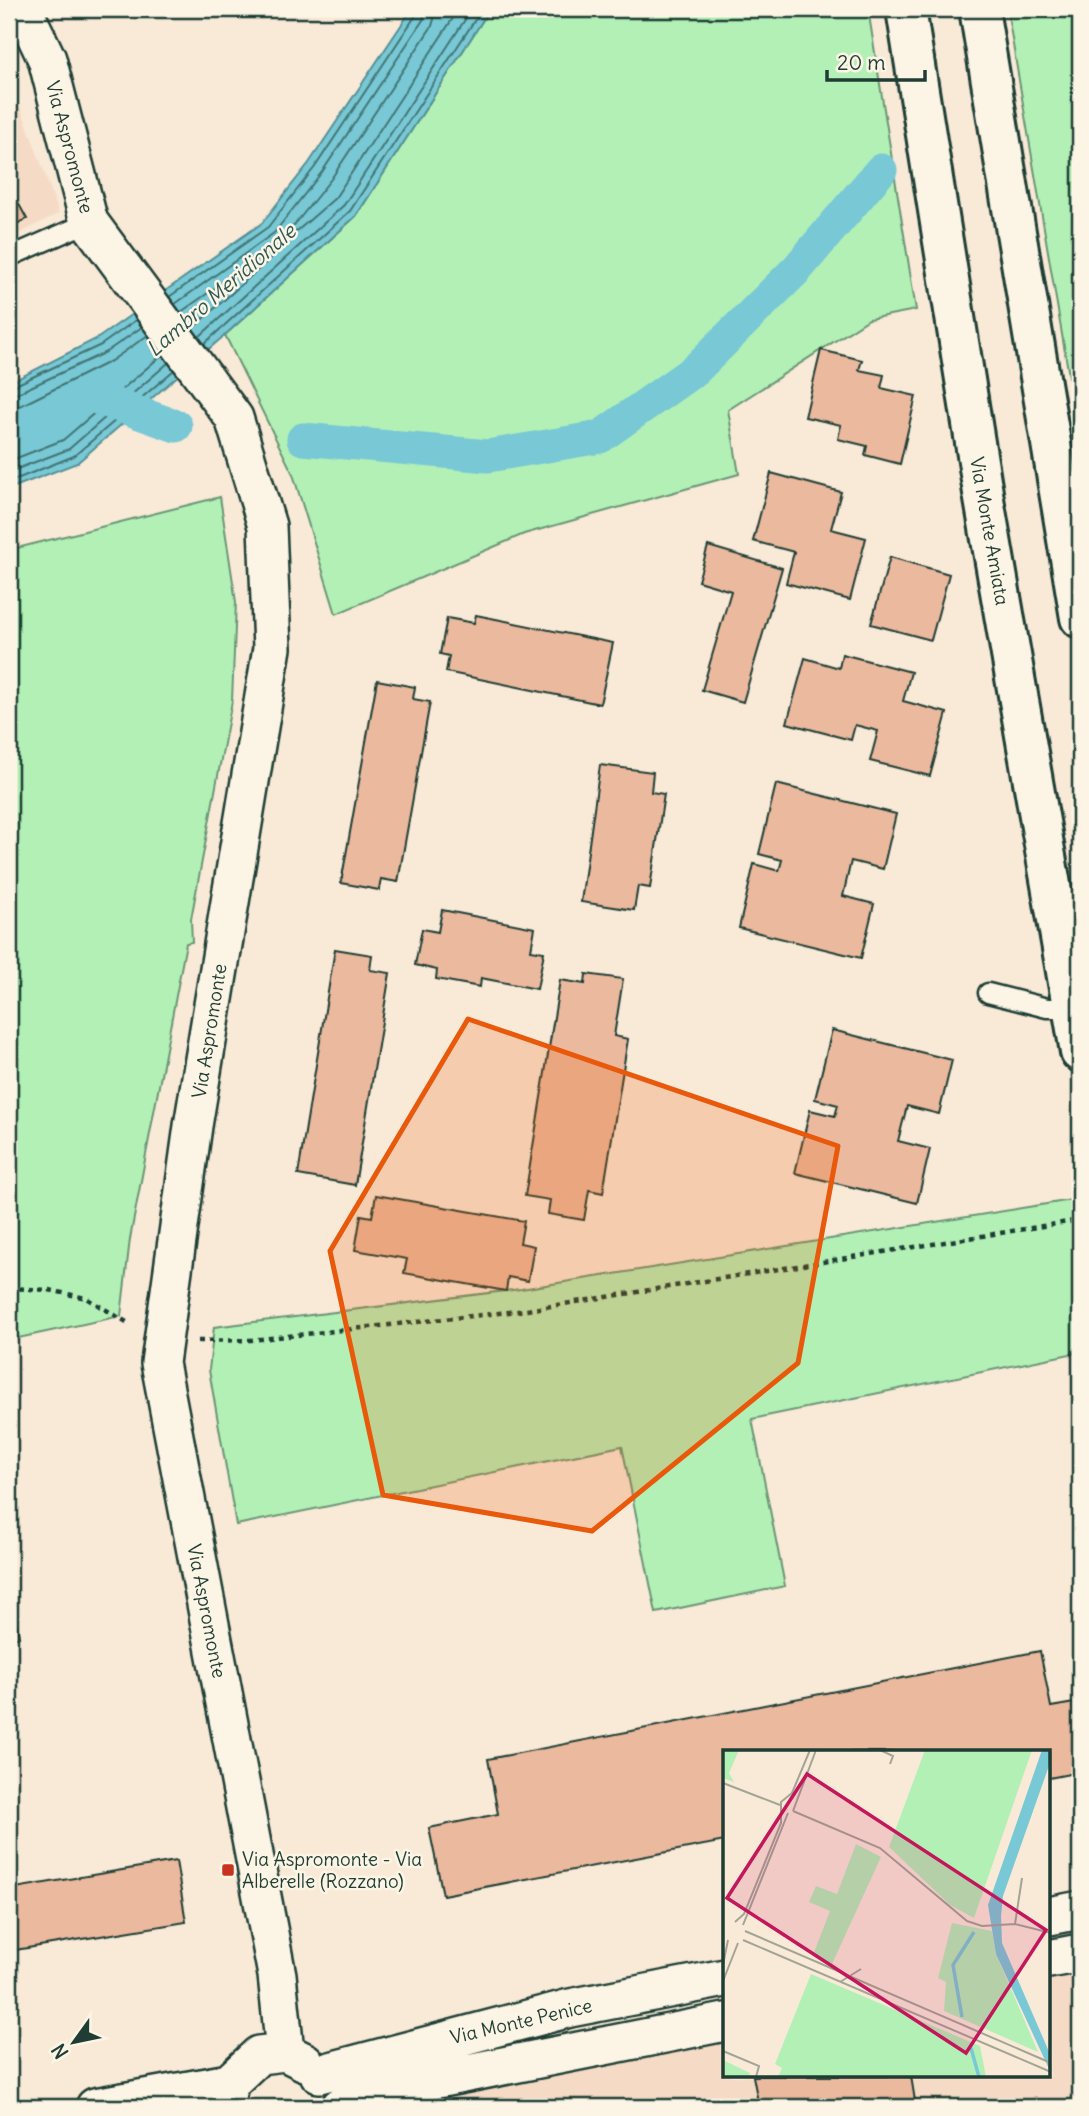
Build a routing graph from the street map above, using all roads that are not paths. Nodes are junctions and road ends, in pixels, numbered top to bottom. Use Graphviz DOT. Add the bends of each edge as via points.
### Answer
graph roads {
  1 [pos="23,9"];
  2 [pos="52,9"];
  3 [pos="906,9"];
  4 [pos="979,9"];
  5 [pos="47,59"];
  6 [pos="89,222"];
  7 [pos="9,257"];
  8 [pos="1080,618"];
  9 [pos="988,993"];
  10 [pos="1078,1004"];
  11 [pos="1080,1052"];
  12 [pos="1080,1910"];
  13 [pos="1050,1916"];
  14 [pos="1080,1953"];
  15 [pos="1050,1959"];
  16 [pos="723,1978"];
  17 [pos="723,2022"];
  18 [pos="285,2052"];
  19 [pos="324,2091"];
  20 [pos="227,2095"];
  21 [pos="95,2107"];
  22 [pos="340,2107"];
  1 -- 5 [label="street, Via Aspromonte"];
  2 -- 5 [label="street, Via Aspromonte"];
  3 -- 10 [label="main road, Via Monte Amiata" via="984,499"];
  4 -- 8 [label="main road"];
  5 -- 6 [label="street, Via Aspromonte"];
  6 -- 7 [label="lane"];
  6 -- 18 [label="street, Via Aspromonte" via="234,418 267,526 272,648 160,1363 277,1975"];
  9 -- 10 [label="lane" via="1047,1008"];
  10 -- 11 [label="main road, Via Monte Amiata"];
  12 -- 13 [label="street"];
  14 -- 15 [label="street"];
  16 -- 19 [label="street, Via Monte Penice" via="570,2008 421,2045"];
  17 -- 22 [label="street, Via Monte Penice" via="407,2085"];
  18 -- 19 [label="street"];
  18 -- 20 [label="street" via="259,2055"];
  20 -- 21 [label="street"];
}
